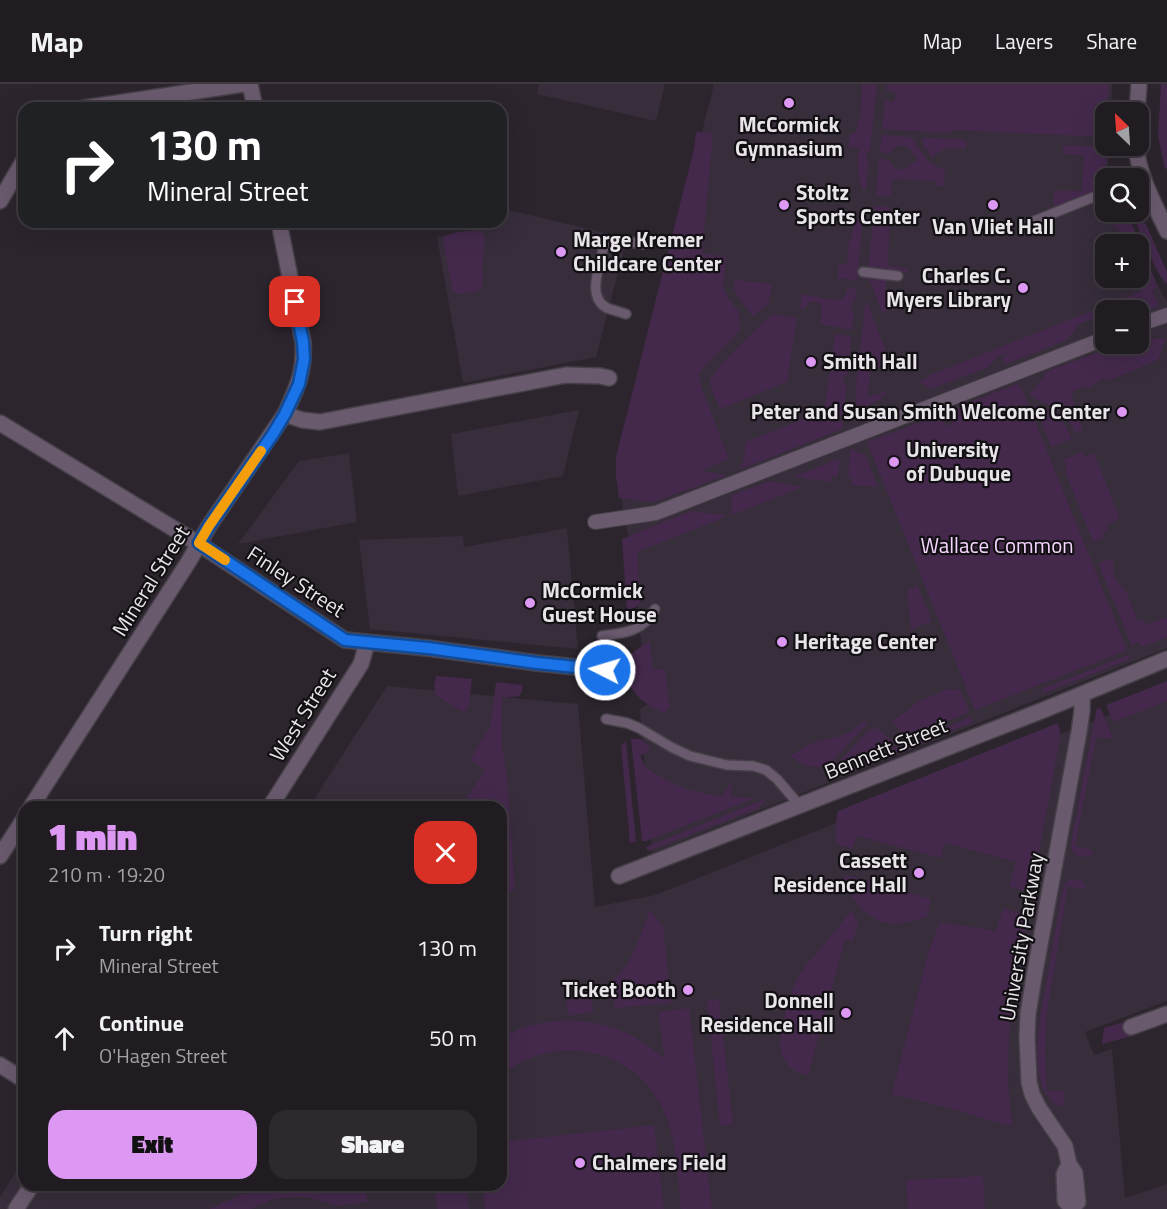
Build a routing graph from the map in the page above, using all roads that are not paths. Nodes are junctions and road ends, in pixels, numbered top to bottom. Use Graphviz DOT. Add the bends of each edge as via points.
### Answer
graph roads {
  1 [pos="244,84"];
  2 [pos="250,84"];
  3 [pos="1139,84"];
  4 [pos="124,102"];
  5 [pos="254,102"];
  6 [pos="1138,102"];
  7 [pos="18,170"];
  8 [pos="1095,196"];
  9 [pos="1149,196"];
  10 [pos="0,201"];
  11 [pos="1029,223"];
  12 [pos="280,228"];
  13 [pos="1167,231"];
  14 [pos="643,244"];
  15 [pos="862,272"];
  16 [pos="898,276"];
  17 [pos="626,314"];
  18 [pos="1167,315"];
  19 [pos="1149,322"];
  20 [pos="1095,342"];
  21 [pos="609,378"];
  22 [pos="285,414"];
  23 [pos="0,423"];
  24 [pos="595,522"];
  25 [pos="199,543"];
  26 [pos="655,609"];
  27 [pos="602,636"];
  28 [pos="367,643"];
  29 [pos="1167,659"];
  30 [pos="605,670"];
  31 [pos="1082,694"];
  32 [pos="606,719"];
  33 [pos="35,801"];
  34 [pos="274,801"];
  35 [pos="800,806"];
  36 [pos="18,828"];
  37 [pos="0,856"];
  38 [pos="619,876"];
  39 [pos="1167,1014"];
  40 [pos="1131,1027"];
  41 [pos="0,1065"];
  42 [pos="18,1076"];
  43 [pos="28,1191"];
  44 [pos="1072,1208"];
  45 [pos="16,1209"];
  1 -- 4 [label="street"];
  2 -- 5 [label="street"];
  3 -- 6 [label="street"];
  7 -- 10 [label="street"];
  8 -- 11 [label="lane"];
  9 -- 13 [label="street"];
  12 -- 22 [label="street, Mineral Street" via="304,359 299,384"];
  14 -- 17 [label="lane" via="614,241 603,249 596,294 605,307"];
  15 -- 16 [label="lane"];
  18 -- 19 [label="street"];
  20 -- 24 [label="street" via="656,513"];
  21 -- 22 [label="street" via="566,375 320,422"];
  22 -- 25 [label="street, Mineral Street"];
  23 -- 25 [label="street, Finley Street"];
  25 -- 28 [label="street, Finley Street" via="345,640"];
  25 -- 33 [label="street, Mineral Street"];
  26 -- 27 [label="lane" via="639,626"];
  28 -- 30 [label="street, Finley Street"];
  28 -- 34 [label="street, West Street" via="361,664"];
  29 -- 31 [label="street, Bennett Street"];
  31 -- 35 [label="street, Bennett Street"];
  31 -- 44 [label="street, University Parkway" via="1079,732 1034,977 1027,1037 1032,1094 1065,1146 1069,1164 1064,1174 1065,1201"];
  32 -- 35 [label="lane" via="633,725 690,756 766,770"];
  35 -- 38 [label="street, Bennett Street"];
  36 -- 37 [label="street"];
  39 -- 40 [label="street"];
  41 -- 42 [label="street"];
  43 -- 45 [label="street"];
}
